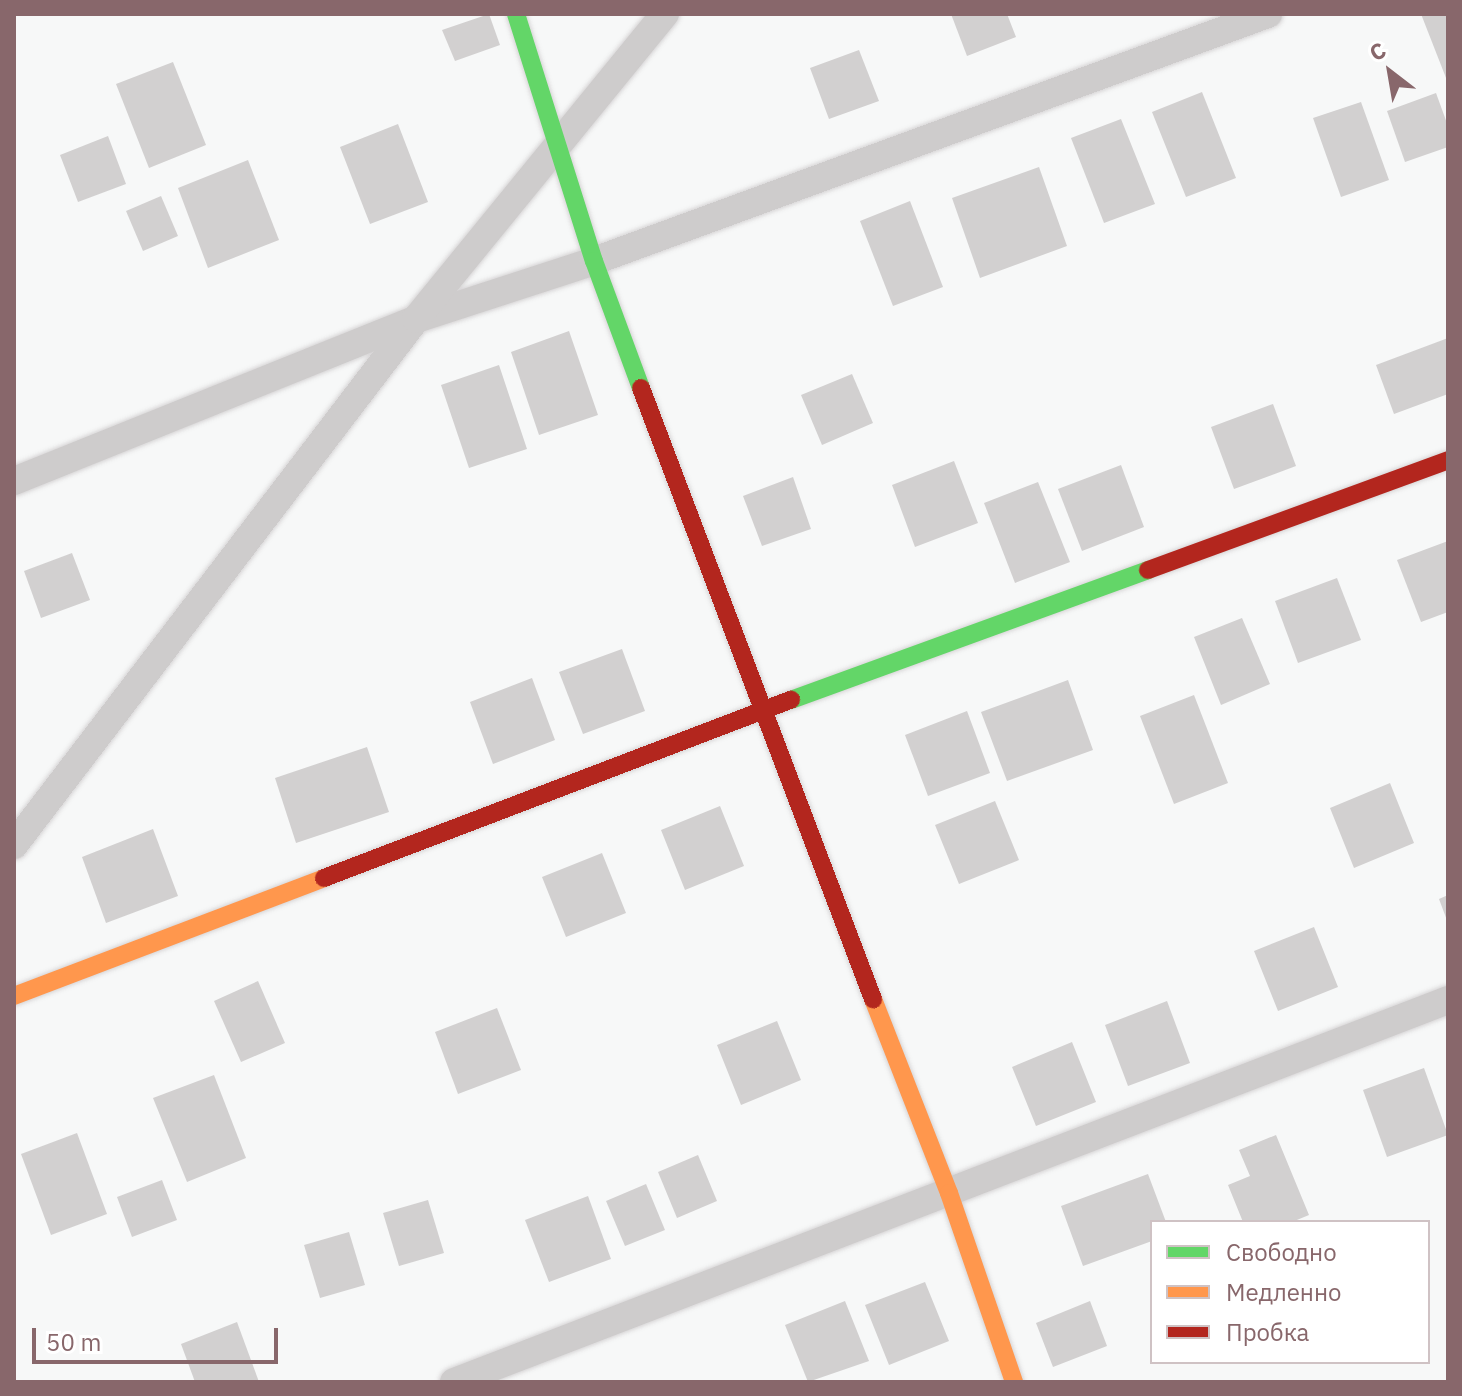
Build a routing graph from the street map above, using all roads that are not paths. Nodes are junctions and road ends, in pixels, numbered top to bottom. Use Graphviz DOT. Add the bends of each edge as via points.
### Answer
graph roads {
  1 [pos="516,14"];
  2 [pos="665,14"];
  3 [pos="1268,14"];
  4 [pos="557,145"];
  5 [pos="594,261"];
  6 [pos="416,319"];
  7 [pos="1448,460"];
  8 [pos="14,481"];
  9 [pos="761,711"];
  10 [pos="14,845"];
  11 [pos="14,996"];
  12 [pos="1448,1000"];
  13 [pos="949,1193"];
  14 [pos="454,1382"];
  15 [pos="1014,1382"];
  1 -- 4 [label="street"];
  2 -- 4 [label="street"];
  3 -- 5 [label="street"];
  4 -- 5 [label="street"];
  4 -- 6 [label="street"];
  5 -- 6 [label="street"];
  5 -- 9 [label="street"];
  6 -- 8 [label="street"];
  6 -- 10 [label="street"];
  7 -- 9 [label="street"];
  9 -- 11 [label="street"];
  9 -- 13 [label="street"];
  12 -- 13 [label="street"];
  13 -- 14 [label="street"];
  13 -- 15 [label="street"];
}
